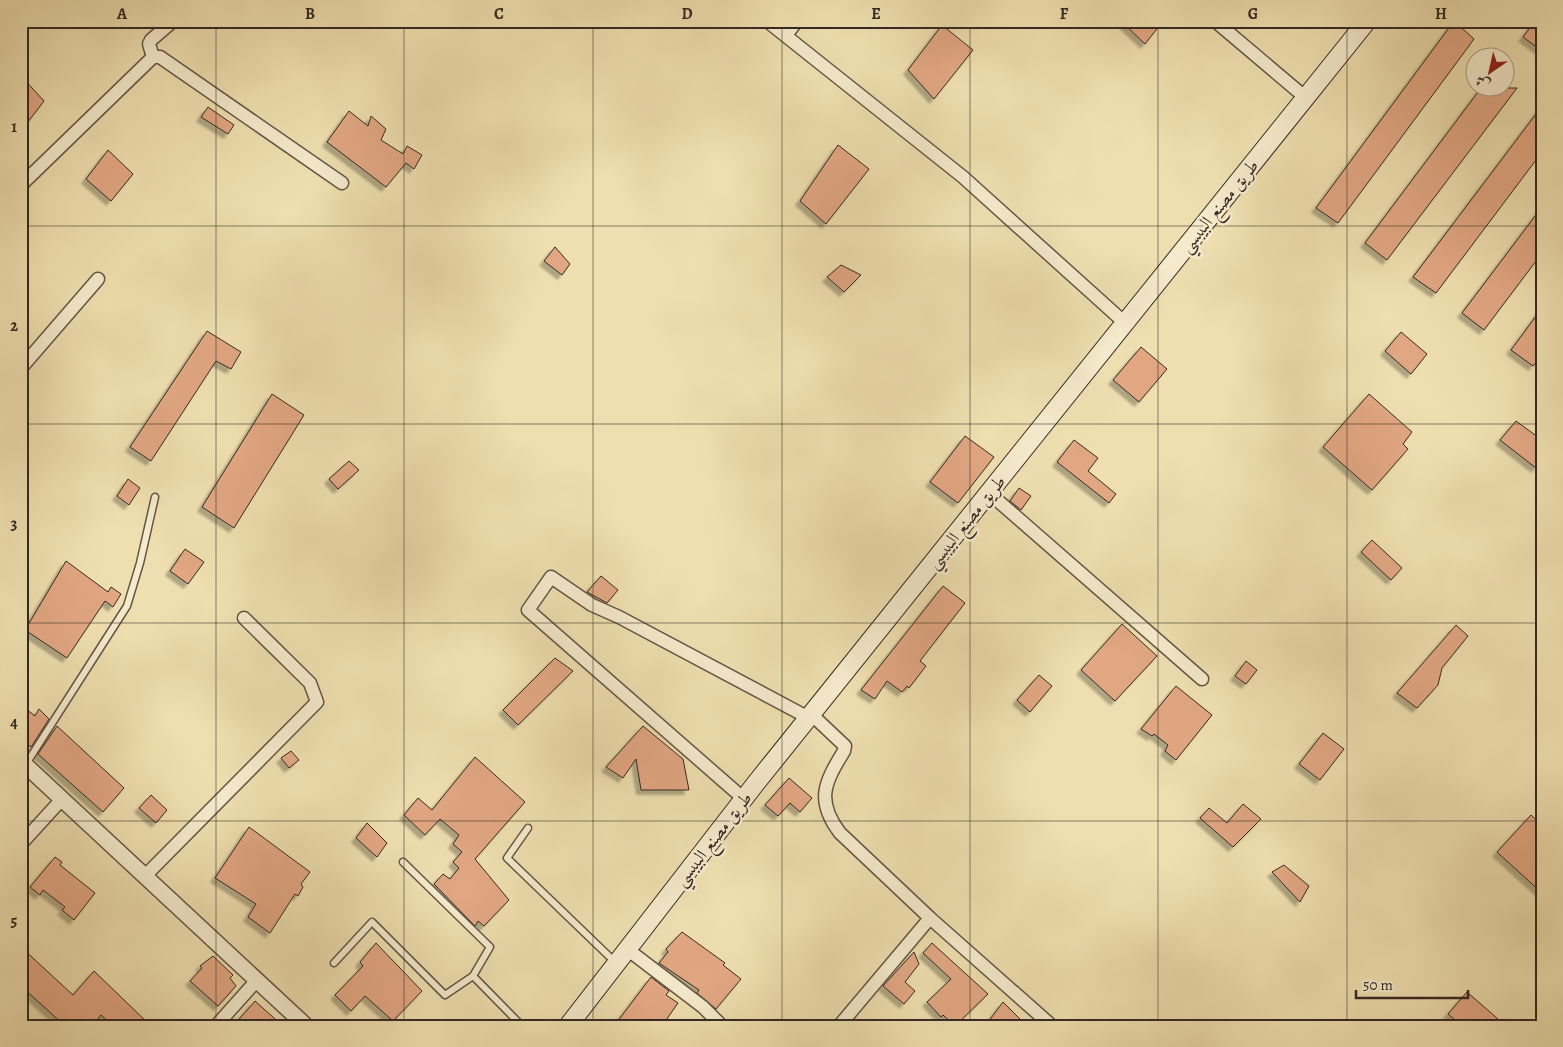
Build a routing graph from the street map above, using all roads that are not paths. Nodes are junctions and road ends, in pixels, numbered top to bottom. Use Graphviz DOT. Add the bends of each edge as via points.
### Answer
graph roads {
  1 [pos="173,21"];
  2 [pos="767,21"];
  3 [pos="797,21"];
  4 [pos="1215,21"];
  5 [pos="1367,21"];
  6 [pos="786,35"];
  7 [pos="153,56"];
  8 [pos="1306,98"];
  9 [pos="342,183"];
  10 [pos="21,184"];
  11 [pos="98,279"];
  12 [pos="1125,323"];
  13 [pos="21,368"];
  14 [pos="989,493"];
  15 [pos="155,496"];
  16 [pos="244,618"];
  17 [pos="1202,679"];
  18 [pos="810,716"];
  19 [pos="23,763"];
  20 [pos="744,798"];
  21 [pos="62,799"];
  22 [pos="528,828"];
  23 [pos="21,844"];
  24 [pos="403,862"];
  25 [pos="145,876"];
  26 [pos="930,918"];
  27 [pos="627,949"];
  28 [pos="334,963"];
  29 [pos="616,963"];
  30 [pos="473,976"];
  31 [pos="257,980"];
  32 [pos="216,1026"];
  33 [pos="306,1026"];
  34 [pos="522,1026"];
  35 [pos="568,1026"];
  36 [pos="722,1026"];
  37 [pos="839,1026"];
  38 [pos="1052,1026"];
  1 -- 7 [label="street" via="151,40"];
  2 -- 6 [label="street"];
  3 -- 6 [label="street"];
  4 -- 8 [label="street"];
  5 -- 8 [label="main road, طريق مصنع البيبسي"];
  6 -- 12 [label="street" via="963,178"];
  7 -- 9 [label="street" via="160,57"];
  7 -- 10 [label="street"];
  8 -- 12 [label="main road, طريق مصنع البيبسي"];
  11 -- 13 [label="street"];
  12 -- 14 [label="main road, طريق مصنع البيبسي"];
  14 -- 17 [label="street"];
  14 -- 18 [label="main road, طريق مصنع البيبسي"];
  15 -- 19 [label="lane" via="127,606"];
  16 -- 25 [label="street" via="310,683 317,702"];
  18 -- 20 [label="main road, طريق مصنع البيبسي"];
  18 -- 20 [label="street" via="592,605 551,577 528,610"];
  18 -- 26 [label="street" via="845,746 825,786 833,823"];
  19 -- 21 [label="street"];
  20 -- 27 [label="main road, طريق مصنع البيبسي"];
  21 -- 23 [label="street"];
  21 -- 25 [label="street"];
  22 -- 29 [label="lane" via="507,858"];
  24 -- 30 [label="lane" via="490,947"];
  25 -- 31 [label="street"];
  26 -- 37 [label="street"];
  26 -- 38 [label="street"];
  27 -- 29 [label="main road, طريق مصنع البيبسي"];
  27 -- 36 [label="street" via="703,1007"];
  28 -- 30 [label="lane" via="372,922 445,995"];
  29 -- 35 [label="main road, طريق مصنع البيبسي"];
  30 -- 34 [label="lane"];
  31 -- 32 [label="street"];
  31 -- 33 [label="street"];
}
